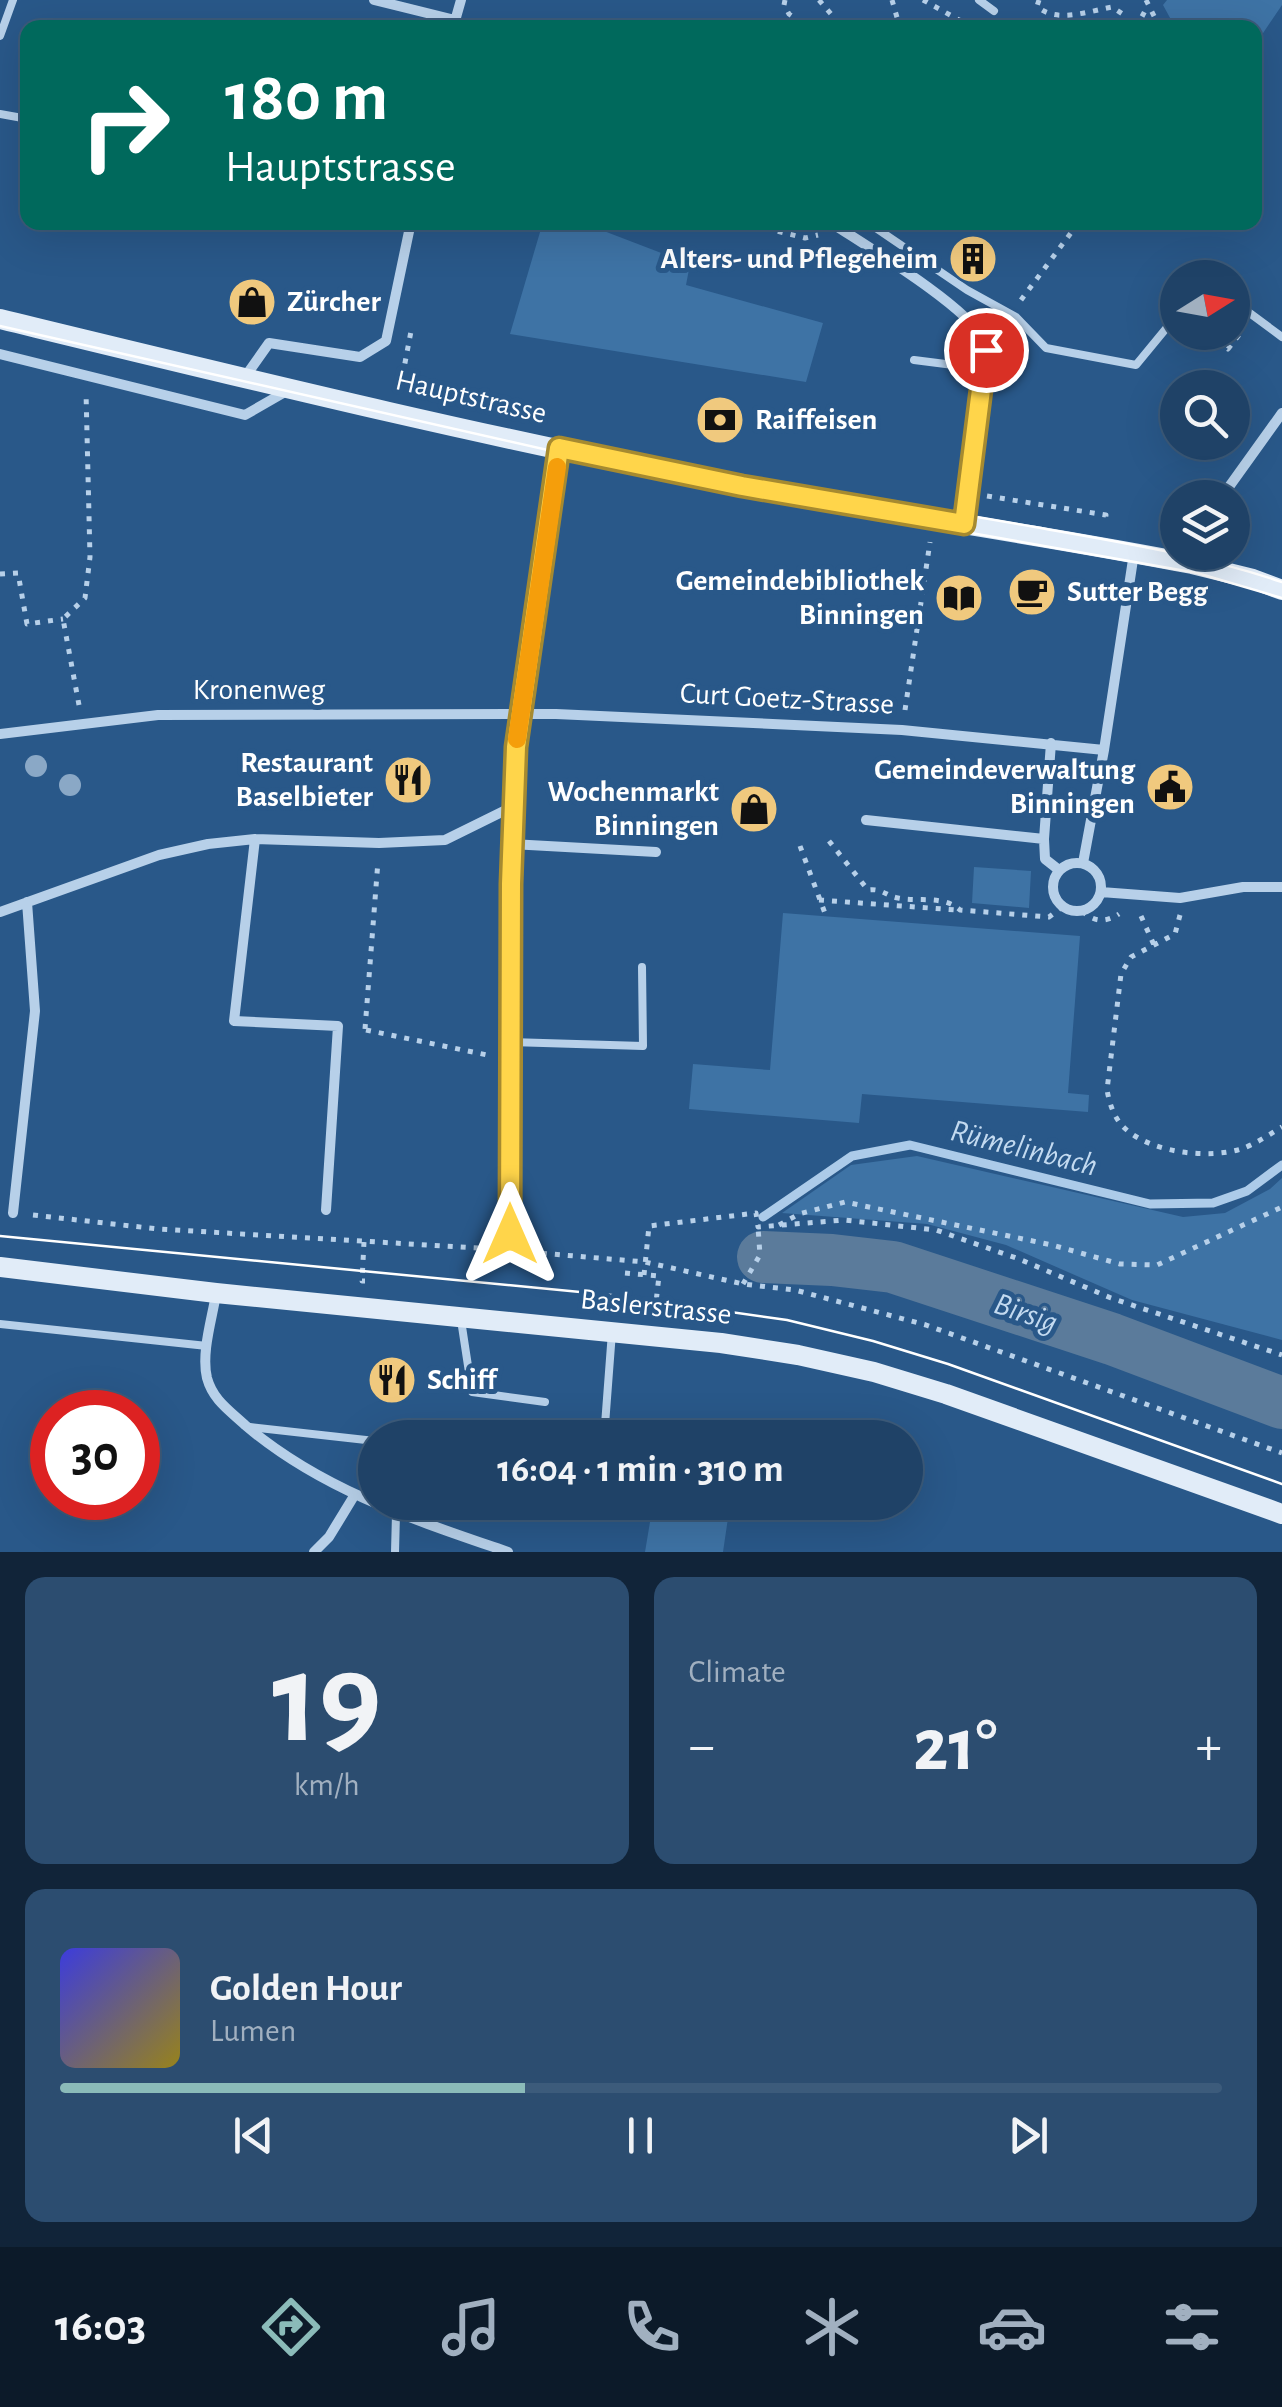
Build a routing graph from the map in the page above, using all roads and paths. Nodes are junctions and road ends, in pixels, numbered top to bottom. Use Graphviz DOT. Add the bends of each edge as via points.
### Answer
graph roads {
  1 [pos="14,0"];
  2 [pos="374,0"];
  3 [pos="785,0"];
  4 [pos="819,0"];
  5 [pos="923,0"];
  6 [pos="979,0"];
  7 [pos="1039,0"];
  8 [pos="994,12"];
  9 [pos="441,20"];
  10 [pos="798,20"];
  11 [pos="836,20"];
  12 [pos="959,20"];
  13 [pos="1127,20"];
  14 [pos="0,36"];
  15 [pos="409,230"];
  16 [pos="772,230"];
  17 [pos="823,230"];
  18 [pos="831,230"];
  19 [pos="879,230"];
  20 [pos="1250,314"];
  21 [pos="0,319"];
  22 [pos="413,333"];
  23 [pos="1160,336"];
  24 [pos="1008,338"];
  25 [pos="1282,338"];
  26 [pos="986,350"];
  27 [pos="0,354"];
  28 [pos="914,360"];
  29 [pos="985,369"];
  30 [pos="404,370"];
  31 [pos="85,374"];
  32 [pos="246,377"];
  33 [pos="293,389"];
  34 [pos="1282,413"];
  35 [pos="559,448"];
  36 [pos="988,480"];
  37 [pos="1233,480"];
  38 [pos="934,520"];
  39 [pos="964,524"];
  40 [pos="1105,526"];
  41 [pos="1134,552"];
  42 [pos="1160,555"];
  43 [pos="1226,570"];
  44 [pos="0,574"];
  45 [pos="1282,590"];
  46 [pos="62,619"];
  47 [pos="520,714"];
  48 [pos="83,722"];
  49 [pos="902,730"];
  50 [pos="0,734"];
  51 [pos="1051,743"];
  52 [pos="1104,750"];
  53 [pos="512,807"];
  54 [pos="866,820"];
  55 [pos="255,838"];
  56 [pos="1044,839"];
  57 [pos="829,841"];
  58 [pos="379,843"];
  59 [pos="512,844"];
  60 [pos="800,846"];
  61 [pos="656,852"];
  62 [pos="1082,862"];
  63 [pos="1059,870"];
  64 [pos="1282,887"];
  65 [pos="1101,892"];
  66 [pos="1180,898"];
  67 [pos="820,900"];
  68 [pos="26,902"];
  69 [pos="1062,907"];
  70 [pos="960,910"];
  71 [pos="0,912"];
  72 [pos="1140,914"];
  73 [pos="826,916"];
  74 [pos="1154,945"];
  75 [pos="642,967"];
  76 [pos="338,1026"];
  77 [pos="365,1030"];
  78 [pos="510,1042"];
  79 [pos="510,1060"];
  80 [pos="1282,1127"];
  81 [pos="1282,1207"];
  82 [pos="326,1210"];
  83 [pos="13,1213"];
  84 [pos="778,1226"];
  85 [pos="758,1228"];
  86 [pos="510,1234"];
  87 [pos="364,1244"];
  88 [pos="374,1247"];
  89 [pos="645,1262"];
  90 [pos="0,1267"];
  91 [pos="625,1273"];
  92 [pos="644,1275"];
  93 [pos="376,1282"];
  94 [pos="743,1284"];
  95 [pos="216,1293"];
  96 [pos="637,1309"];
  97 [pos="460,1316"];
  98 [pos="0,1324"];
  99 [pos="612,1332"];
  100 [pos="208,1346"];
  101 [pos="1282,1355"];
  102 [pos="545,1402"];
  103 [pos="605,1420"];
  104 [pos="247,1426"];
  105 [pos="358,1439"];
  106 [pos="1282,1453"];
  107 [pos="354,1496"];
  108 [pos="358,1498"];
  109 [pos="1282,1514"];
  110 [pos="396,1520"];
  111 [pos="414,1520"];
  112 [pos="314,1552"];
  113 [pos="395,1552"];
  114 [pos="508,1552"];
  1 -- 14 [label="lane"];
  2 -- 9 [label="street"];
  3 -- 10 [label="path"];
  4 -- 11 [label="path"];
  5 -- 12 [label="path"];
  6 -- 8 [label="lane"];
  7 -- 13 [label="path" via="1043,12 1060,16 1112,7"];
  15 -- 32 [label="street" via="386,340 360,357 269,343"];
  16 -- 17 [label="path" via="805,238"];
  18 -- 26 [label="street" via="906,273 971,322"];
  19 -- 23 [label="lane" via="1016,318 1046,348 1136,365"];
  20 -- 25 [label="lane"];
  21 -- 32 [label="main road, Hauptstrasse"];
  22 -- 30 [label="path"];
  24 -- 26 [label="lane"];
  26 -- 29 [label="street"];
  27 -- 31 [label="street"];
  28 -- 29 [label="lane"];
  29 -- 39 [label="street"];
  31 -- 33 [label="street" via="245,415"];
  31 -- 46 [label="path" via="90,557 85,598"];
  32 -- 33 [label="main road, Hauptstrasse"];
  33 -- 35 [label="main road, Hauptstrasse"];
  34 -- 37 [label="street"];
  35 -- 38 [label="main road, Hauptstrasse"];
  35 -- 47 [label="street"];
  36 -- 40 [label="path" via="986,496 1106,515"];
  38 -- 39 [label="main road, Hauptstrasse"];
  38 -- 49 [label="path"];
  39 -- 41 [label="main road, Hauptstrasse"];
  41 -- 42 [label="main road, Hauptstrasse"];
  41 -- 52 [label="street"];
  43 -- 45 [label="main road, Hauptstrasse"];
  44 -- 46 [label="path" via="18,573 27,624"];
  46 -- 48 [label="path"];
  47 -- 48 [label="street, Kronenweg" via="158,715"];
  47 -- 49 [label="street, Curt Goetz-Strasse"];
  47 -- 53 [label="street"];
  48 -- 50 [label="street, Kronenweg"];
  49 -- 51 [label="street, Curt Goetz-Strasse"];
  51 -- 52 [label="street, Curt Goetz-Strasse"];
  51 -- 56 [label="street"];
  52 -- 62 [label="street"];
  53 -- 58 [label="street" via="445,840"];
  53 -- 59 [label="street"];
  54 -- 56 [label="street"];
  55 -- 58 [label="street"];
  55 -- 68 [label="street" via="159,855"];
  55 -- 76 [label="street" via="234,1020"];
  56 -- 63 [label="street" via="1046,859"];
  57 -- 70 [label="path" via="868,890 951,902"];
  58 -- 77 [label="path"];
  59 -- 61 [label="street"];
  59 -- 78 [label="street"];
  60 -- 67 [label="path"];
  62 -- 63 [label="street"];
  62 -- 65 [label="street" via="1094,868"];
  63 -- 69 [label="street" via="1052,889"];
  64 -- 66 [label="street"];
  65 -- 66 [label="street"];
  65 -- 69 [label="street" via="1082,911"];
  66 -- 74 [label="path" via="1175,934"];
  67 -- 70 [label="path"];
  67 -- 73 [label="path"];
  68 -- 71 [label="street"];
  68 -- 83 [label="street" via="35,1011"];
  69 -- 70 [label="path" via="1049,917"];
  72 -- 74 [label="path"];
  74 -- 80 [label="path" via="1131,957 1121,974 1106,1090 1111,1109 1126,1130 1155,1146 1203,1153 1240,1149"];
  75 -- 78 [label="lane" via="643,1046"];
  76 -- 77 [label="path"];
  76 -- 82 [label="street"];
  77 -- 79 [label="path"];
  78 -- 79 [label="street"];
  79 -- 86 [label="street"];
  81 -- 84 [label="path" via="1157,1265 1120,1264 846,1202"];
  83 -- 87 [label="path"];
  84 -- 85 [label="path"];
  84 -- 101 [label="path" via="844,1220 936,1230"];
  85 -- 89 [label="path" via="756,1213 649,1226"];
  85 -- 94 [label="path" via="760,1255"];
  87 -- 88 [label="path"];
  87 -- 89 [label="path"];
  87 -- 93 [label="path" via="362,1281"];
  89 -- 92 [label="path"];
  89 -- 94 [label="path"];
  90 -- 95 [label="main road, Baslerstrasse"];
  91 -- 92 [label="path"];
  92 -- 96 [label="path" via="658,1276 655,1311"];
  94 -- 106 [label="path" via="795,1290 926,1325"];
  95 -- 97 [label="main road, Baslerstrasse"];
  95 -- 100 [label="street"];
  97 -- 99 [label="main road, Baslerstrasse"];
  97 -- 102 [label="lane" via="472,1392"];
  98 -- 100 [label="lane"];
  99 -- 103 [label="lane"];
  99 -- 109 [label="main road, Baslerstrasse" via="779,1352 874,1372"];
  100 -- 104 [label="street" via="206,1374 214,1398"];
  104 -- 105 [label="lane"];
  104 -- 107 [label="street"];
  107 -- 108 [label="street"];
  107 -- 112 [label="street"];
  110 -- 113 [label="lane"];
  111 -- 114 [label="street"];
}
